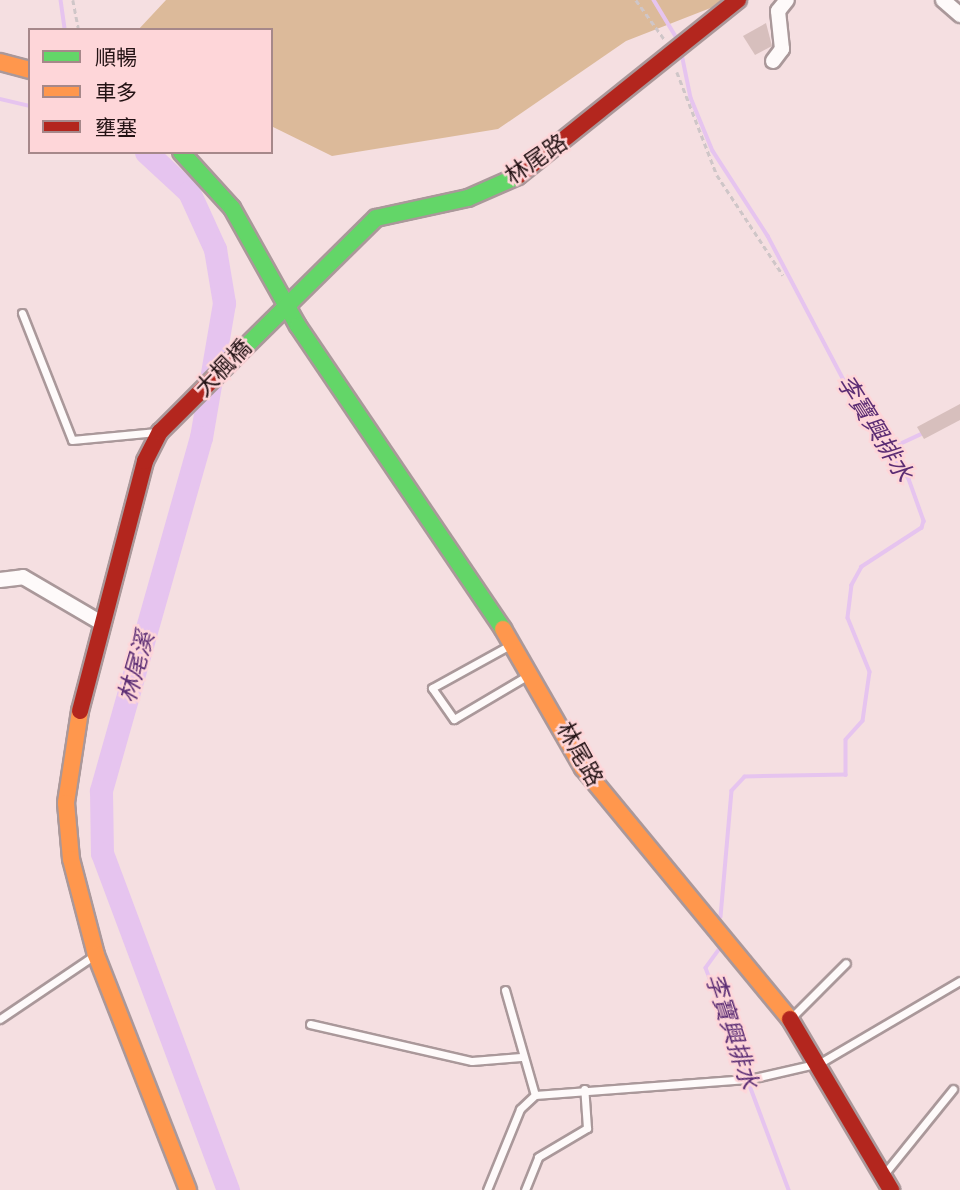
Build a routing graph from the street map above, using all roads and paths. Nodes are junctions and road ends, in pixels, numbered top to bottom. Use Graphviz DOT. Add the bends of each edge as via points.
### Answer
graph roads {
  1 [pos="73,0"];
  2 [pos="636,0"];
  3 [pos="738,0"];
  4 [pos="787,0"];
  5 [pos="943,0"];
  6 [pos="960,15"];
  7 [pos="79,28"];
  8 [pos="669,56"];
  9 [pos="773,61"];
  10 [pos="0,62"];
  11 [pos="28,69"];
  12 [pos="183,154"];
  13 [pos="783,275"];
  14 [pos="285,305"];
  15 [pos="22,313"];
  16 [pos="160,432"];
  17 [pos="0,580"];
  18 [pos="103,624"];
  19 [pos="513,643"];
  20 [pos="533,673"];
  21 [pos="96,955"];
  22 [pos="846,963"];
  23 [pos="960,981"];
  24 [pos="505,990"];
  25 [pos="0,1019"];
  26 [pos="790,1019"];
  27 [pos="310,1024"];
  28 [pos="521,1057"];
  29 [pos="820,1063"];
  30 [pos="584,1089"];
  31 [pos="953,1089"];
  32 [pos="535,1096"];
  33 [pos="887,1183"];
  34 [pos="188,1190"];
  35 [pos="486,1190"];
  36 [pos="525,1190"];
  1 -- 7 [label="path"];
  2 -- 8 [label="path" via="664,37"];
  3 -- 8 [label="street, 林尾路"];
  4 -- 9 [label="street" via="778,11 782,49"];
  5 -- 6 [label="street"];
  8 -- 13 [label="path" via="717,175"];
  8 -- 14 [label="street, 林尾路" via="516,177 468,198 376,218"];
  10 -- 11 [label="street"];
  12 -- 14 [label="street, 林尾路" via="232,208"];
  14 -- 16 [label="street, 大楓橋"];
  14 -- 19 [label="street, 林尾路"];
  15 -- 16 [label="lane" via="72,440"];
  16 -- 18 [label="street" via="145,461"];
  17 -- 18 [label="street" via="23,577"];
  18 -- 21 [label="street" via="75,730 66,803 71,859"];
  19 -- 20 [label="street, 林尾路"];
  19 -- 20 [label="lane" via="432,688 454,719"];
  20 -- 26 [label="street, 林尾路" via="607,801 703,907"];
  21 -- 25 [label="lane"];
  21 -- 34 [label="street"];
  22 -- 26 [label="lane"];
  23 -- 29 [label="lane"];
  24 -- 28 [label="lane"];
  26 -- 29 [label="street, 林尾路"];
  27 -- 28 [label="lane" via="472,1061"];
  28 -- 32 [label="lane"];
  29 -- 30 [label="lane" via="738,1081"];
  29 -- 33 [label="street, 林尾路"];
  30 -- 32 [label="lane"];
  30 -- 36 [label="lane" via="587,1128 538,1157"];
  31 -- 33 [label="lane"];
  32 -- 35 [label="lane" via="520,1109"];
}
